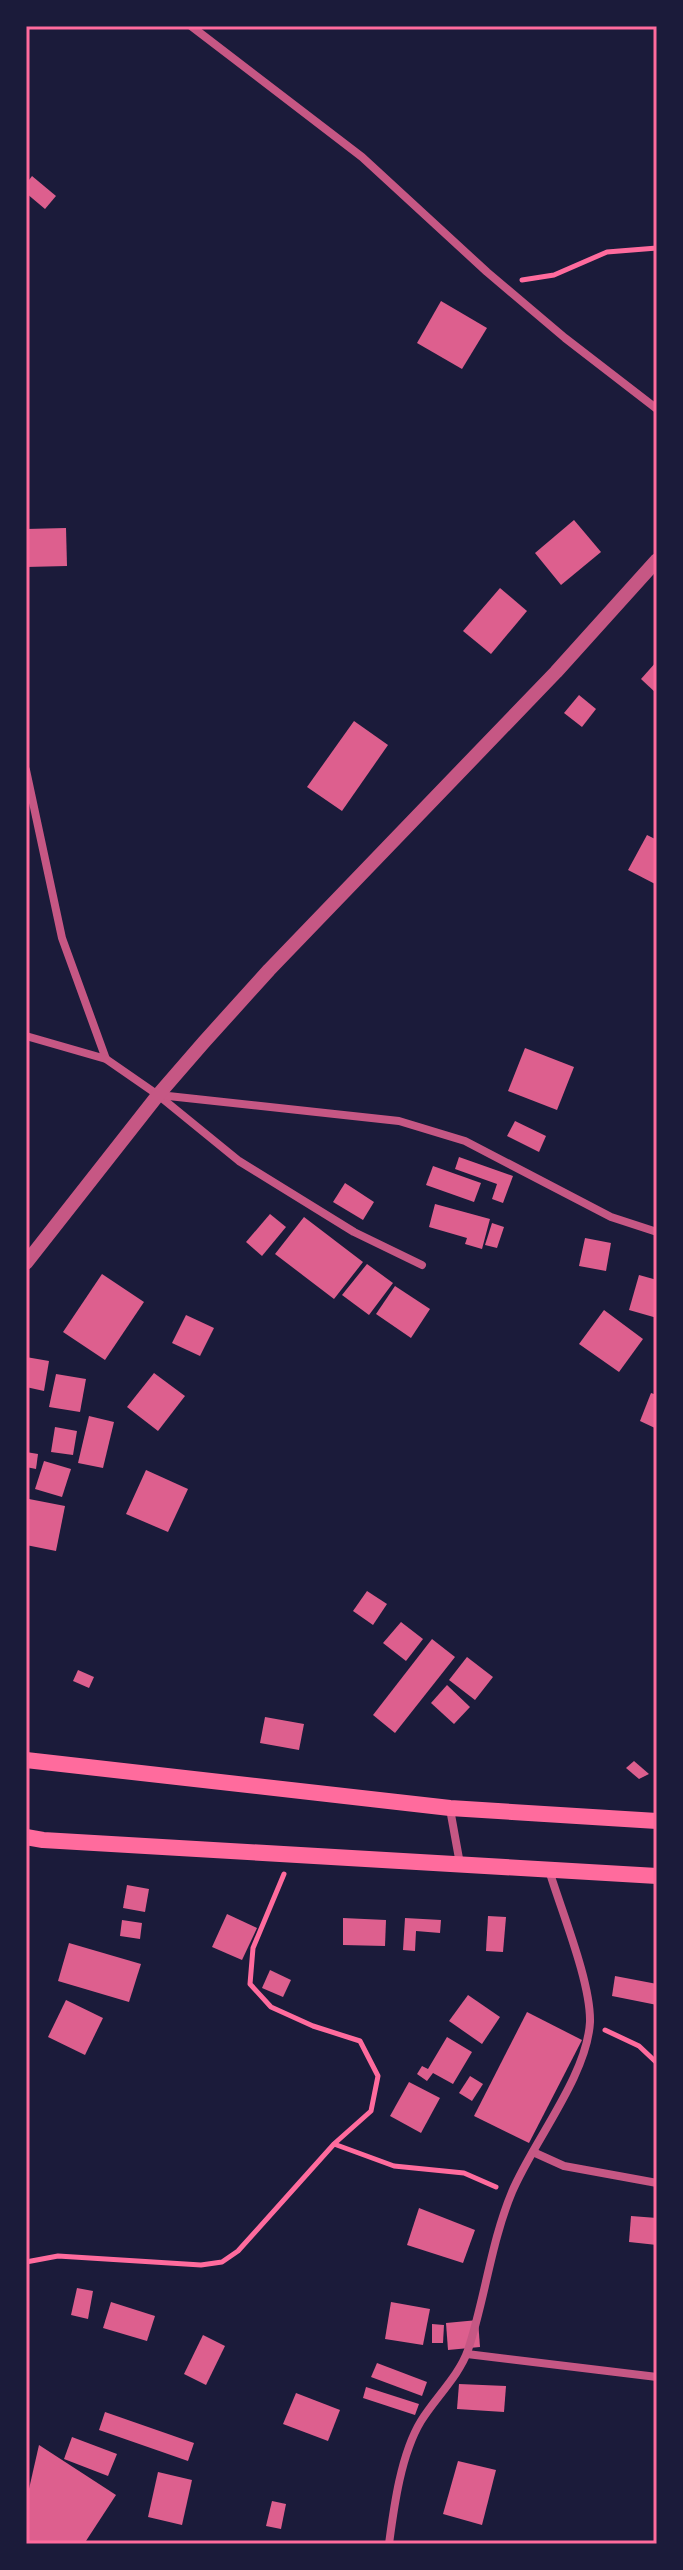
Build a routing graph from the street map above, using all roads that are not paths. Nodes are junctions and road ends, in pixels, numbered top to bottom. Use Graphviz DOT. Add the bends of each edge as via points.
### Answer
graph roads {
  1 [pos="191,26"];
  2 [pos="657,409"];
  3 [pos="657,560"];
  4 [pos="26,770"];
  5 [pos="26,1036"];
  6 [pos="106,1059"];
  7 [pos="158,1095"];
  8 [pos="657,1232"];
  9 [pos="26,1263"];
  10 [pos="422,1265"];
  11 [pos="26,1760"];
  12 [pos="450,1808"];
  13 [pos="657,1821"];
  14 [pos="26,1837"];
  15 [pos="460,1864"];
  16 [pos="548,1868"];
  17 [pos="657,1876"];
  18 [pos="533,2152"];
  19 [pos="657,2183"];
  20 [pos="467,2354"];
  21 [pos="657,2377"];
  22 [pos="389,2544"];
  1 -- 2 [label="street" via="362,157 487,272"];
  3 -- 7 [label="street" via="269,970"];
  4 -- 6 [label="street" via="62,938"];
  5 -- 6 [label="street"];
  6 -- 7 [label="street"];
  7 -- 8 [label="street" via="399,1121 465,1141 611,1217"];
  7 -- 9 [label="street"];
  7 -- 10 [label="street" via="239,1161 354,1232"];
  11 -- 12 [label="main road"];
  12 -- 13 [label="main road"];
  12 -- 15 [label="street"];
  14 -- 15 [label="main road"];
  15 -- 16 [label="main road"];
  16 -- 17 [label="main road"];
  16 -- 18 [label="street" via="587,1993 590,2022 567,2090"];
  18 -- 19 [label="street" via="575,2169"];
  18 -- 20 [label="street" via="511,2194"];
  20 -- 21 [label="street"];
  20 -- 22 [label="street" via="419,2424 404,2467"];
}
